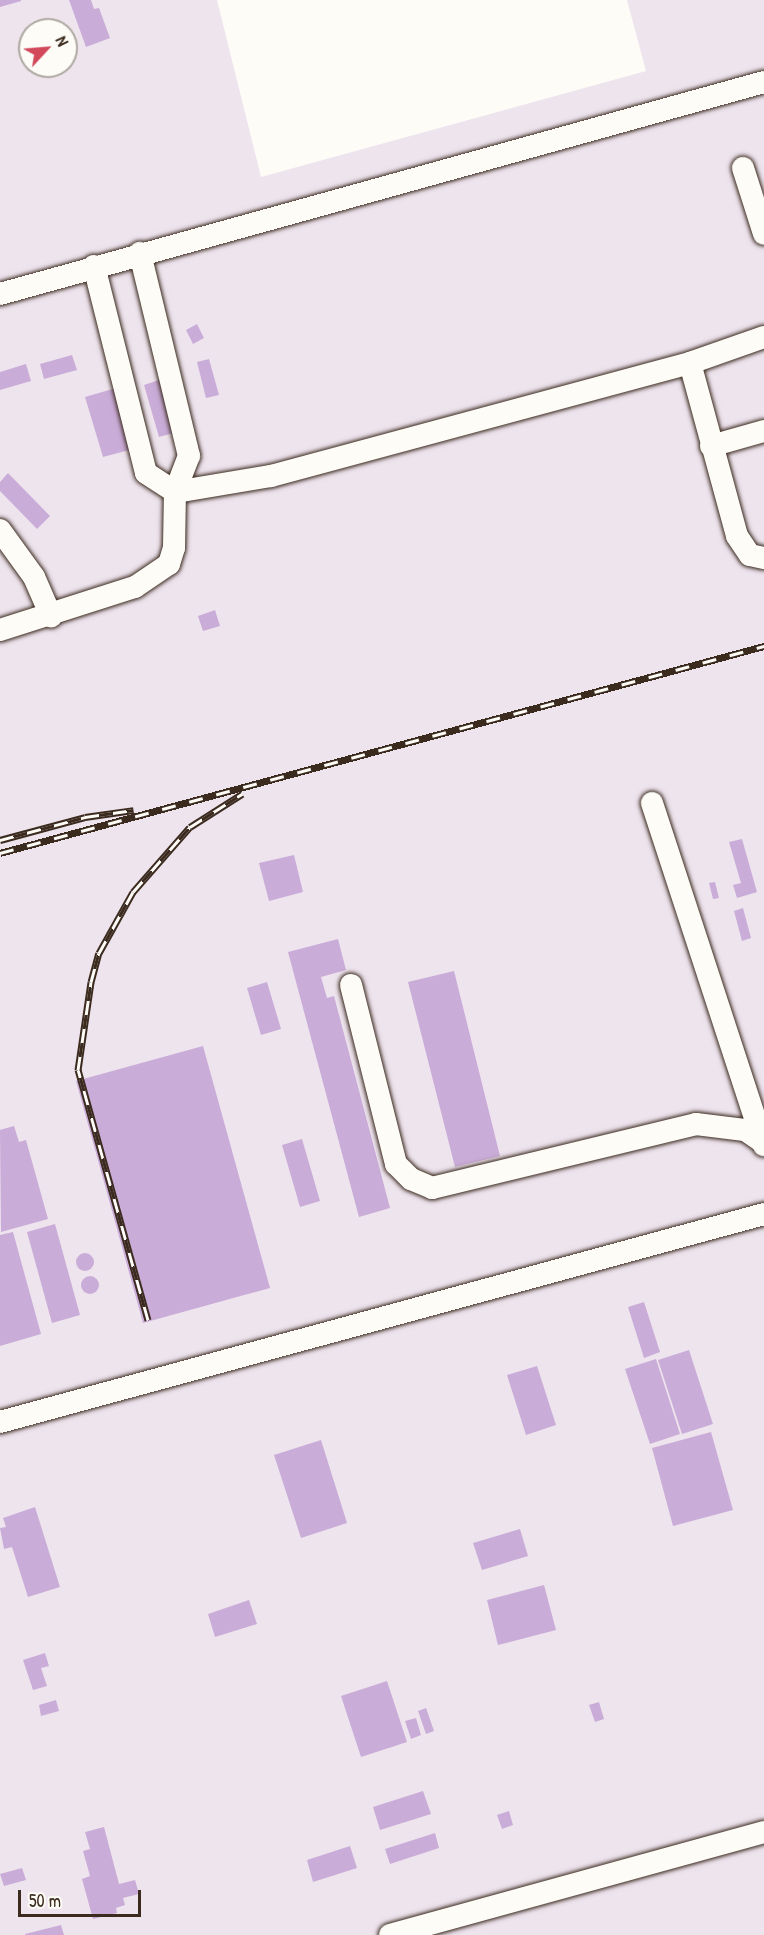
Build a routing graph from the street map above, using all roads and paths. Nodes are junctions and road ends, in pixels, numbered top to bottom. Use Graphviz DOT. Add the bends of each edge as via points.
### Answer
graph roads {
  1 [pos="764,82"];
  2 [pos="743,168"];
  3 [pos="764,234"];
  4 [pos="140,253"];
  5 [pos="94,266"];
  6 [pos="0,294"];
  7 [pos="764,337"];
  8 [pos="690,363"];
  9 [pos="764,431"];
  10 [pos="711,446"];
  11 [pos="175,492"];
  12 [pos="0,530"];
  13 [pos="764,558"];
  14 [pos="51,616"];
  15 [pos="0,630"];
  16 [pos="652,803"];
  17 [pos="351,986"];
  18 [pos="764,1143"];
  19 [pos="764,1214"];
  20 [pos="0,1422"];
  21 [pos="764,1832"];
  22 [pos="390,1935"];
  1 -- 4 [label="street"];
  2 -- 3 [label="street"];
  4 -- 5 [label="street"];
  4 -- 11 [label="street" via="189,456"];
  5 -- 6 [label="street"];
  5 -- 11 [label="street" via="146,473"];
  7 -- 8 [label="street"];
  8 -- 10 [label="street"];
  8 -- 11 [label="street" via="271,476"];
  9 -- 10 [label="street"];
  10 -- 13 [label="street" via="737,536 750,555"];
  11 -- 14 [label="street" via="174,548 169,564 135,587"];
  12 -- 14 [label="street" via="34,577"];
  14 -- 15 [label="street"];
  16 -- 18 [label="street"];
  17 -- 18 [label="street" via="396,1164 411,1179 432,1188 696,1124 745,1130"];
  19 -- 20 [label="street"];
  21 -- 22 [label="street"];
}
